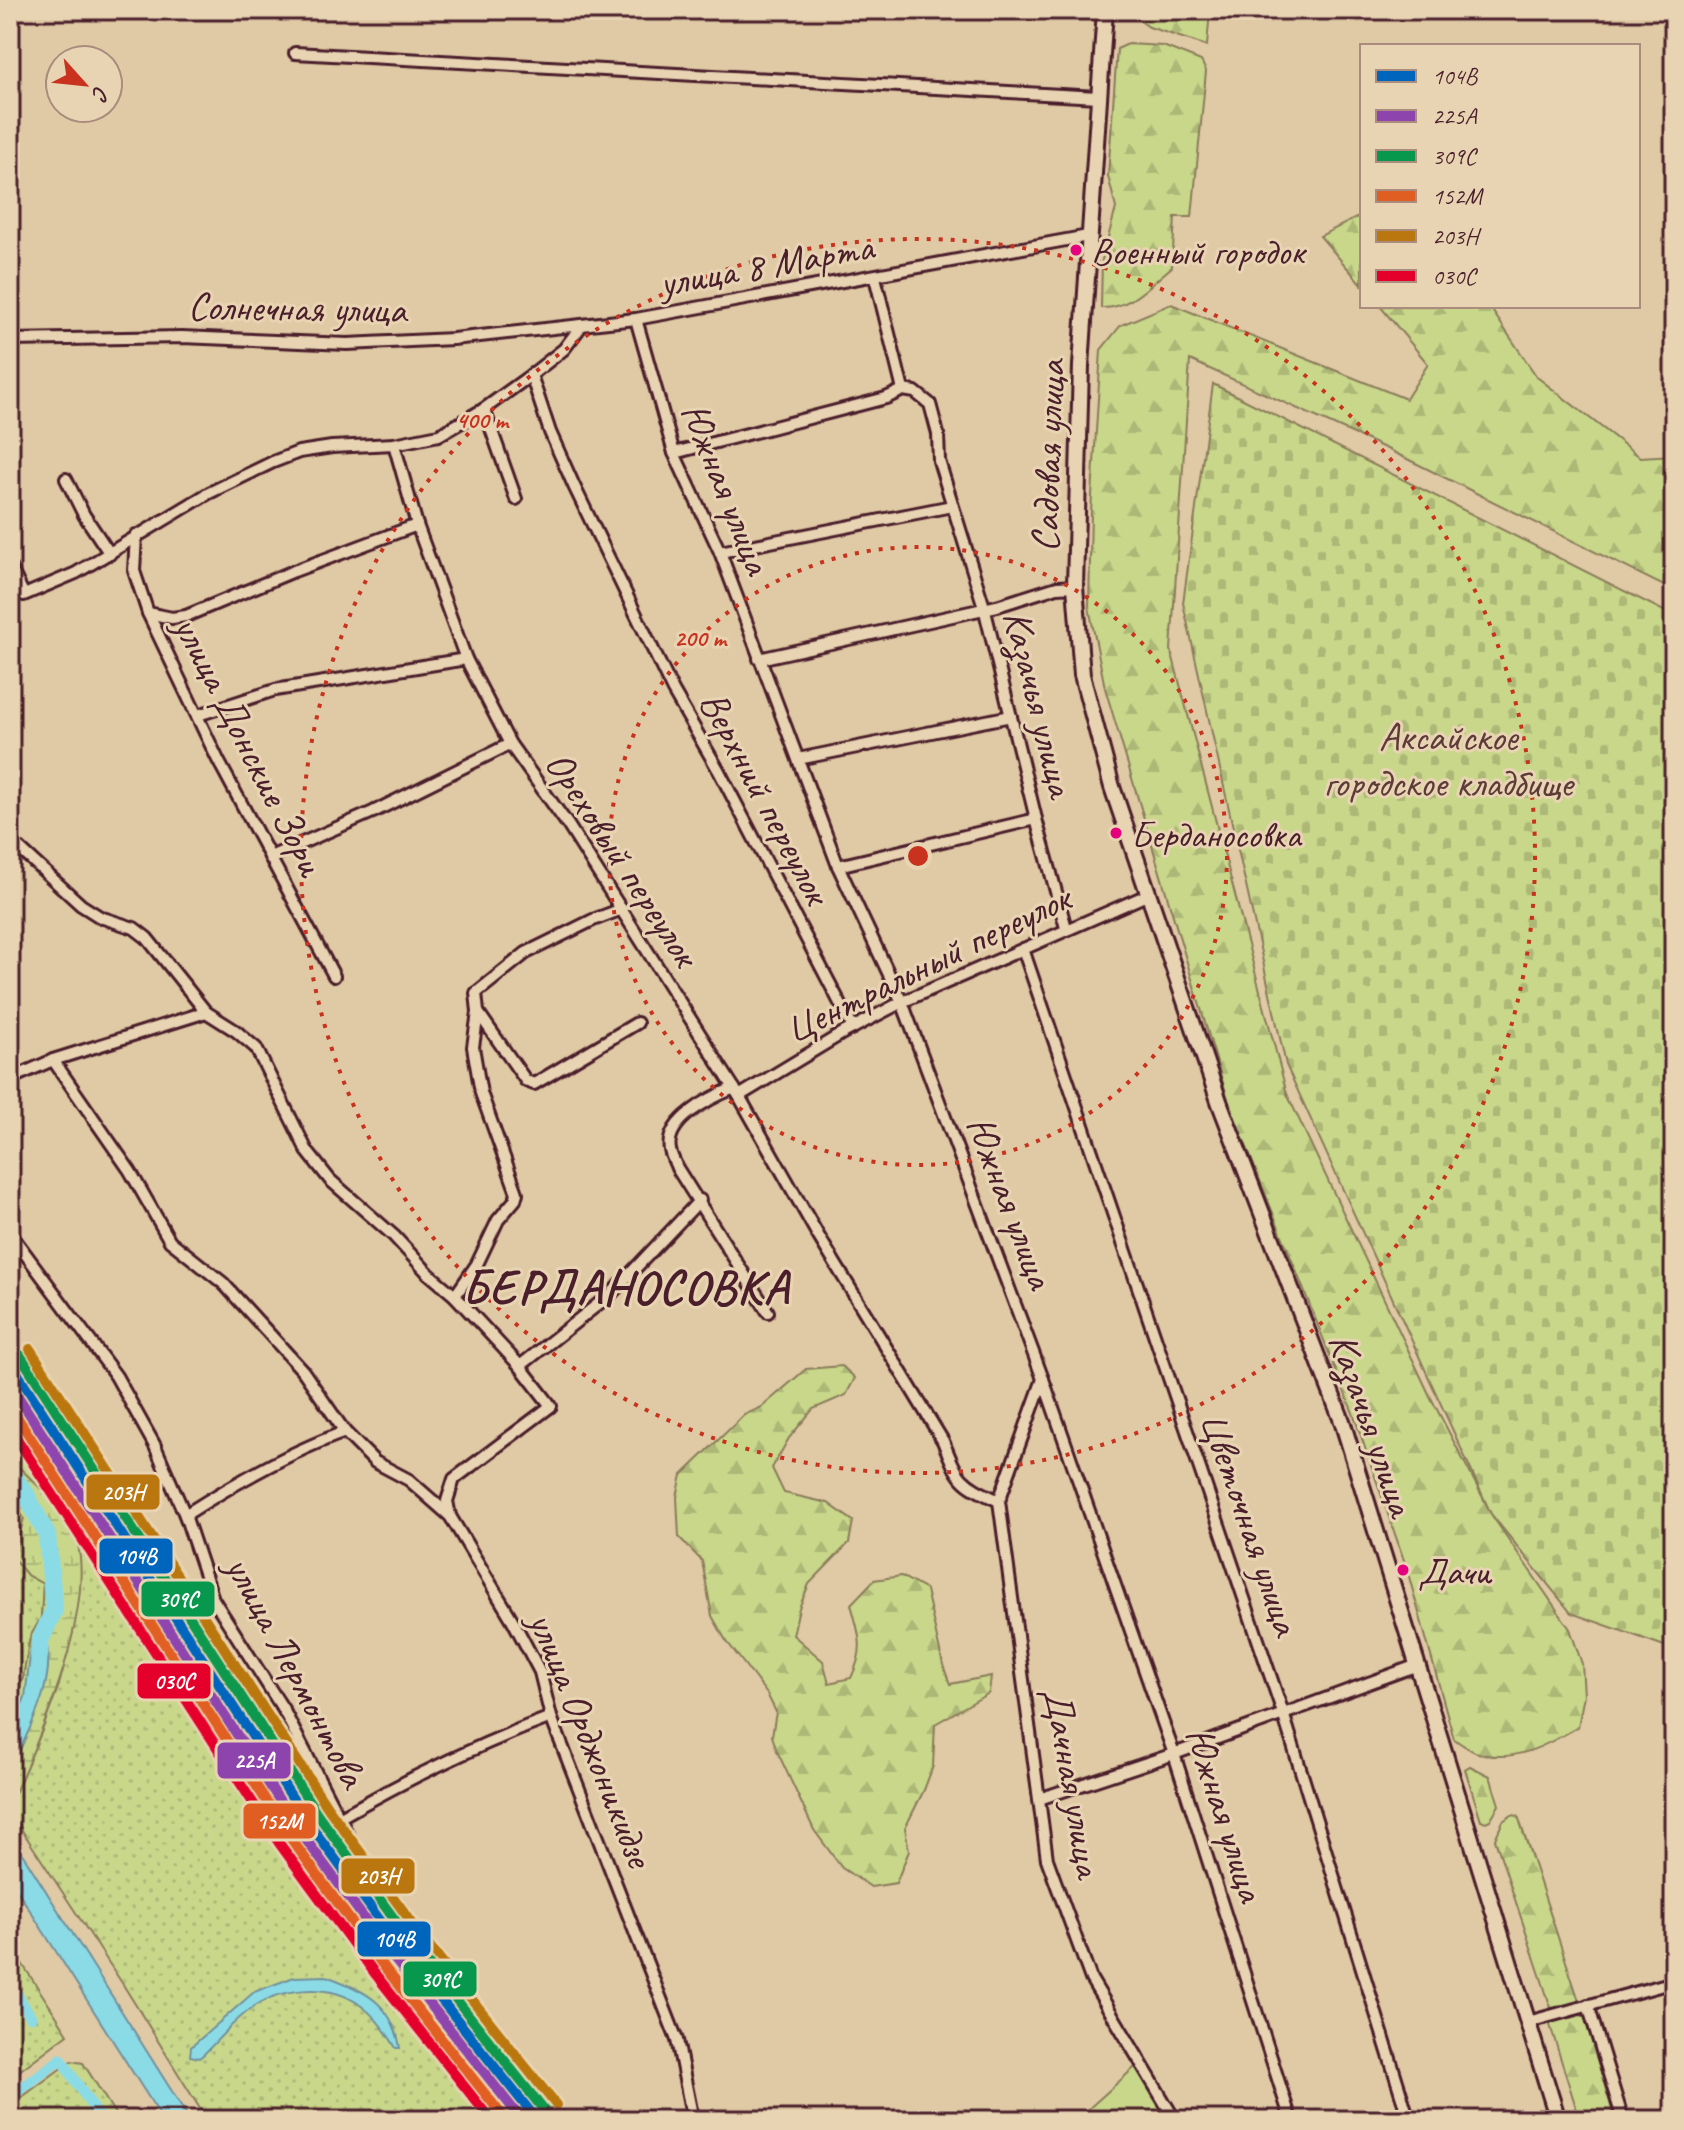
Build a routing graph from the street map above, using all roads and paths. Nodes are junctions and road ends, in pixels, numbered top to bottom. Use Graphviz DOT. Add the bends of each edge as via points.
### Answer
graph roads {
  1 [pos="1105,10"];
  2 [pos="295,53"];
  3 [pos="1098,97"];
  4 [pos="1088,236"];
  5 [pos="875,277"];
  6 [pos="636,319"];
  7 [pos="582,325"];
  8 [pos="10,340"];
  9 [pos="531,375"];
  10 [pos="903,390"];
  11 [pos="484,409"];
  12 [pos="394,444"];
  13 [pos="674,453"];
  14 [pos="66,479"];
  15 [pos="516,499"];
  16 [pos="952,506"];
  17 [pos="417,525"];
  18 [pos="136,535"];
  19 [pos="720,552"];
  20 [pos="110,554"];
  21 [pos="10,567"];
  22 [pos="1075,586"];
  23 [pos="984,607"];
  24 [pos="148,613"];
  25 [pos="466,659"];
  26 [pos="759,659"];
  27 [pos="198,715"];
  28 [pos="1011,716"];
  29 [pos="510,744"];
  30 [pos="798,759"];
  31 [pos="1036,819"];
  32 [pos="10,840"];
  33 [pos="270,857"];
  34 [pos="838,866"];
  35 [pos="1147,895"];
  36 [pos="622,909"];
  37 [pos="1066,928"];
  38 [pos="1023,949"];
  39 [pos="334,976"];
  40 [pos="902,1002"];
  41 [pos="206,1012"];
  42 [pos="478,1012"];
  43 [pos="637,1023"];
  44 [pos="853,1028"];
  45 [pos="53,1060"];
  46 [pos="10,1079"];
  47 [pos="737,1092"];
  48 [pos="700,1200"];
  49 [pos="10,1233"];
  50 [pos="455,1296"];
  51 [pos="768,1312"];
  52 [pos="520,1366"];
  53 [pos="1043,1379"];
  54 [pos="345,1432"];
  55 [pos="999,1501"];
  56 [pos="185,1515"];
  57 [pos="450,1516"];
  58 [pos="1418,1665"];
  59 [pos="1283,1713"];
  60 [pos="551,1717"];
  61 [pos="1174,1754"];
  62 [pos="1039,1799"];
  63 [pos="339,1818"];
  64 [pos="1674,1982"];
  65 [pos="1588,2005"];
  66 [pos="1528,2022"];
  67 [pos="561,2120"];
  68 [pos="693,2120"];
  69 [pos="1175,2120"];
  70 [pos="1291,2120"];
  71 [pos="1409,2120"];
  72 [pos="1558,2120"];
  73 [pos="1623,2120"];
  1 -- 3 [label="main road, Садовая улица"];
  2 -- 3 [label="street"];
  3 -- 4 [label="main road, Садовая улица"];
  4 -- 5 [label="street, улица 8 Марта"];
  4 -- 22 [label="main road, Садовая улица"];
  5 -- 6 [label="street, улица 8 Марта"];
  5 -- 10 [label="street"];
  6 -- 7 [label="street, улица 8 Марта"];
  6 -- 13 [label="street, Южная улица"];
  7 -- 8 [label="street, Солнечная улица" via="347,344 182,337"];
  7 -- 9 [label="street" via="564,349"];
  9 -- 11 [label="street"];
  9 -- 44 [label="street, Верхний переулок" via="574,486 673,691"];
  10 -- 13 [label="street"];
  10 -- 16 [label="street, Казачья улица" via="930,404"];
  11 -- 12 [label="street" via="439,435"];
  11 -- 15 [label="street"];
  12 -- 17 [label="street, Ореховый переулок"];
  12 -- 18 [label="street" via="299,452 209,493"];
  13 -- 19 [label="street, Южная улица"];
  14 -- 20 [label="street"];
  16 -- 19 [label="street"];
  16 -- 23 [label="street, Казачья улица"];
  17 -- 24 [label="street" via="186,616"];
  17 -- 25 [label="street, Ореховый переулок"];
  18 -- 20 [label="street"];
  18 -- 24 [label="street, улица Донские Зори" via="134,571"];
  19 -- 26 [label="street, Южная улица"];
  20 -- 21 [label="street" via="24,595"];
  22 -- 23 [label="street"];
  22 -- 35 [label="main road, Садовая улица" via="1082,675"];
  23 -- 26 [label="street"];
  23 -- 28 [label="street, Казачья улица"];
  24 -- 27 [label="street, улица Донские Зори"];
  25 -- 27 [label="street" via="275,690"];
  25 -- 29 [label="street, Ореховый переулок"];
  26 -- 30 [label="street, Южная улица"];
  27 -- 33 [label="street, улица Донские Зори"];
  28 -- 30 [label="street"];
  28 -- 31 [label="street, Казачья улица"];
  29 -- 33 [label="street"];
  29 -- 36 [label="street, Ореховый переулок"];
  30 -- 34 [label="street, Южная улица"];
  31 -- 34 [label="street"];
  31 -- 37 [label="street, Казачья улица"];
  32 -- 41 [label="street" via="81,905 147,938"];
  33 -- 39 [label="street, улица Донские Зори"];
  34 -- 40 [label="street, Южная улица"];
  35 -- 37 [label="street, Центральный переулок"];
  35 -- 58 [label="main road, Казачья улица" via="1220,1104 1342,1421"];
  36 -- 42 [label="street" via="526,953 476,993"];
  36 -- 47 [label="street, Ореховый переулок"];
  37 -- 38 [label="street, Центральный переулок"];
  38 -- 40 [label="street, Центральный переулок"];
  38 -- 59 [label="street, Цветочная улица"];
  40 -- 44 [label="street, Центральный переулок"];
  40 -- 53 [label="street, Южная улица"];
  41 -- 45 [label="street"];
  41 -- 50 [label="street" via="256,1048 307,1151 330,1180"];
  42 -- 43 [label="street" via="526,1081 534,1084"];
  42 -- 50 [label="street" via="473,1047 481,1093 517,1193"];
  44 -- 47 [label="street, Центральный переулок"];
  45 -- 46 [label="street"];
  45 -- 54 [label="street, улица Орджоникидзе" via="130,1171 170,1241 223,1283 303,1371"];
  47 -- 48 [label="street" via="710,1098 688,1113 673,1133 669,1147 677,1168"];
  47 -- 55 [label="street, Ореховый переулок" via="943,1441 956,1474 967,1486"];
  48 -- 51 [label="street"];
  48 -- 52 [label="street" via="611,1294"];
  49 -- 56 [label="street, улица Лермонтова" via="116,1376"];
  50 -- 52 [label="street"];
  52 -- 57 [label="street" via="551,1406 454,1479 447,1501"];
  53 -- 55 [label="street"];
  53 -- 61 [label="street, Южная улица"];
  54 -- 56 [label="street" via="318,1441"];
  54 -- 57 [label="street, улица Орджоникидзе" via="375,1462 426,1492"];
  55 -- 62 [label="street, Дачная улица"];
  56 -- 63 [label="street, улица Лермонтова" via="213,1599 283,1709"];
  57 -- 60 [label="street, улица Орджоникидзе" via="540,1672"];
  58 -- 59 [label="street"];
  58 -- 66 [label="main road, Казачья улица"];
  59 -- 61 [label="street"];
  59 -- 71 [label="street, Цветочная улица"];
  60 -- 63 [label="street" via="420,1772"];
  60 -- 68 [label="street, улица Орджоникидзе" via="677,2040"];
  61 -- 62 [label="street"];
  61 -- 70 [label="street, Южная улица"];
  62 -- 69 [label="street, Дачная улица" via="1047,1859 1091,1979"];
  63 -- 67 [label="street, улица Лермонтова" via="364,1866"];
  64 -- 65 [label="street"];
  65 -- 66 [label="street"];
  65 -- 73 [label="street"];
  66 -- 72 [label="main road, Казачья улица"];
}
